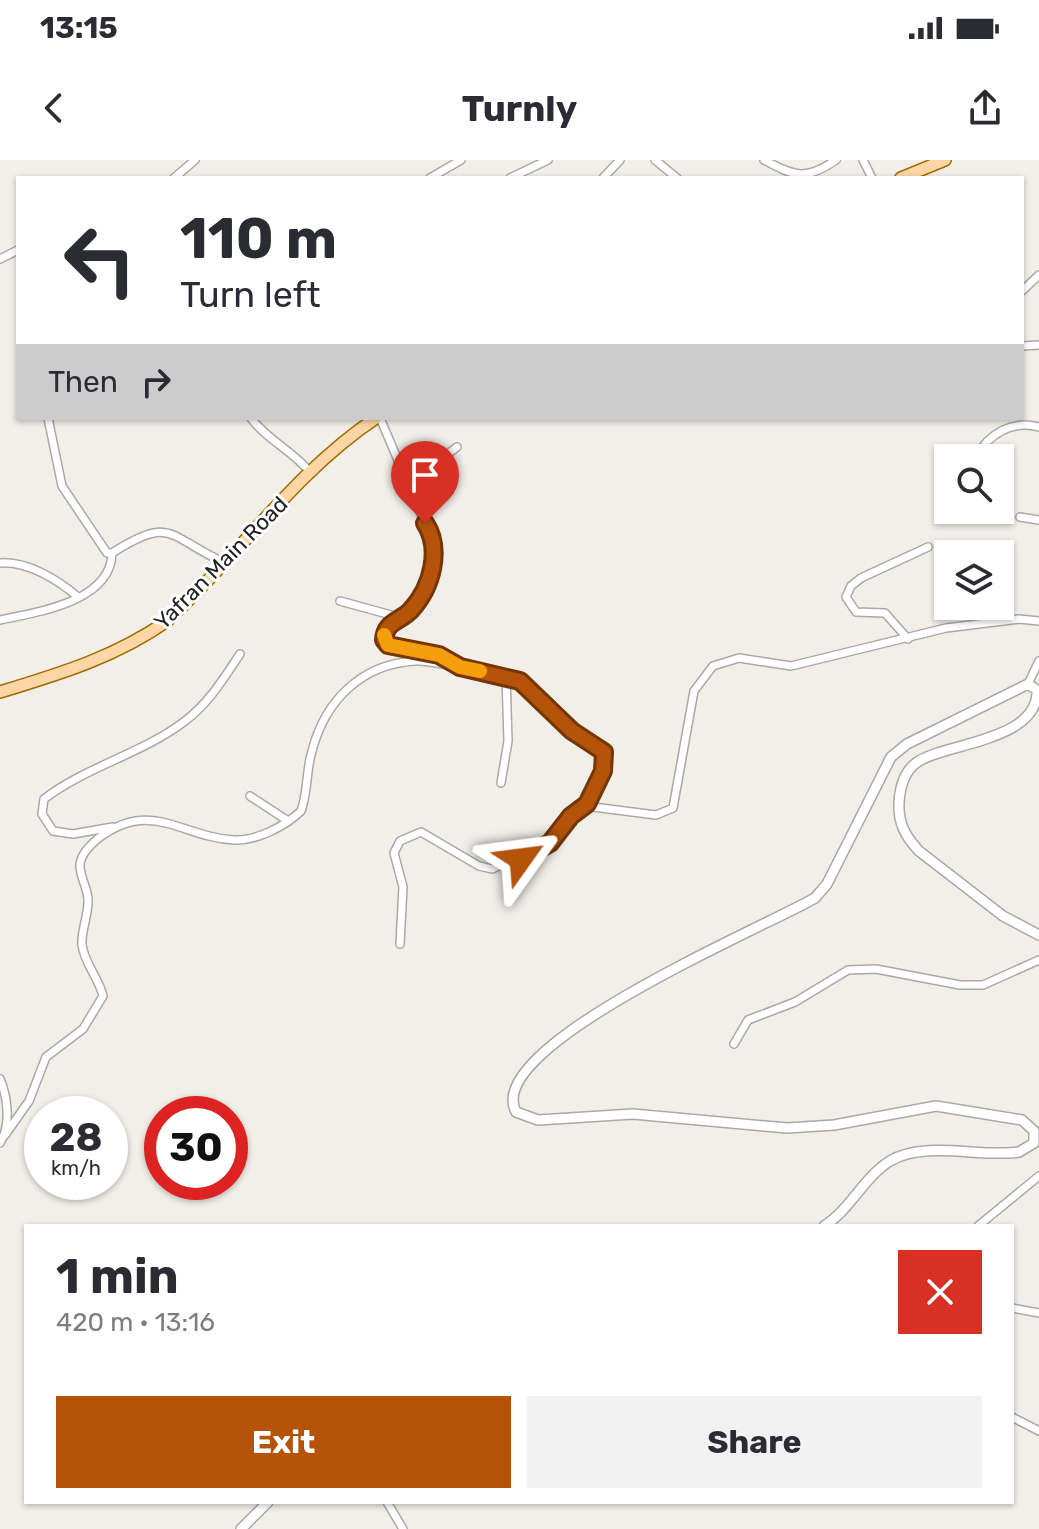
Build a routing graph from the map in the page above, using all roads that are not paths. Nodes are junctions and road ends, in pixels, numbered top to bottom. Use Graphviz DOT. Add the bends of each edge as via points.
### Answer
graph roads {
  1 [pos="195,160"];
  2 [pos="461,160"];
  3 [pos="548,160"];
  4 [pos="620,160"];
  5 [pos="655,160"];
  6 [pos="764,160"];
  7 [pos="836,160"];
  8 [pos="945,160"];
  9 [pos="176,176"];
  10 [pos="433,176"];
  11 [pos="514,176"];
  12 [pos="605,176"];
  13 [pos="675,176"];
  14 [pos="906,176"];
  15 [pos="1039,275"];
  16 [pos="1024,289"];
  17 [pos="48,420"];
  18 [pos="253,420"];
  19 [pos="375,420"];
  20 [pos="379,420"];
  21 [pos="1039,427"];
  22 [pos="986,444"];
  23 [pos="457,447"];
  24 [pos="311,473"];
  25 [pos="415,502"];
  26 [pos="1020,517"];
  27 [pos="1039,520"];
  28 [pos="928,547"];
  29 [pos="112,553"];
  30 [pos="223,562"];
  31 [pos="0,563"];
  32 [pos="78,597"];
  33 [pos="340,601"];
  34 [pos="402,618"];
  35 [pos="0,620"];
  36 [pos="1039,621"];
  37 [pos="908,639"];
  38 [pos="240,654"];
  39 [pos="1039,661"];
  40 [pos="460,667"];
  41 [pos="506,676"];
  42 [pos="1028,684"];
  43 [pos="0,692"];
  44 [pos="501,783"];
  45 [pos="250,796"];
  46 [pos="587,804"];
  47 [pos="288,821"];
  48 [pos="116,826"];
  49 [pos="1039,935"];
  50 [pos="400,944"];
  51 [pos="1039,960"];
  52 [pos="734,1044"];
  53 [pos="0,1079"];
  54 [pos="5,1135"];
  55 [pos="1038,1139"];
  56 [pos="0,1143"];
  57 [pos="1039,1176"];
  58 [pos="827,1224"];
  59 [pos="980,1224"];
  60 [pos="1039,1306"];
  61 [pos="1014,1308"];
  62 [pos="1026,1311"];
  63 [pos="1039,1313"];
  64 [pos="1014,1418"];
  65 [pos="1039,1431"];
  66 [pos="266,1504"];
  67 [pos="388,1504"];
  68 [pos="241,1529"];
  69 [pos="403,1529"];
  1 -- 9 [label="street"];
  2 -- 10 [label="street"];
  3 -- 11 [label="street"];
  4 -- 12 [label="street"];
  5 -- 13 [label="street"];
  6 -- 7 [label="street" via="796,174 816,174"];
  8 -- 14 [label="main road"];
  15 -- 16 [label="street"];
  17 -- 29 [label="street" via="62,486 107,553"];
  18 -- 24 [label="street"];
  19 -- 24 [label="main road, Yafran Main Road"];
  20 -- 25 [label="street"];
  21 -- 22 [label="street" via="1008,427"];
  23 -- 25 [label="street" via="429,468"];
  24 -- 30 [label="main road, Yafran Main Road"];
  25 -- 34 [label="street" via="433,535 434,562 414,607"];
  26 -- 27 [label="street"];
  28 -- 37 [label="street" via="861,578 846,597 856,612 885,613"];
  29 -- 30 [label="street" via="144,533 160,531"];
  29 -- 32 [label="street" via="105,577"];
  30 -- 43 [label="main road, Yafran Main Road" via="189,601 142,638 77,669"];
  31 -- 32 [label="street" via="23,565"];
  32 -- 35 [label="street"];
  33 -- 34 [label="street"];
  34 -- 40 [label="street" via="384,632 388,645 439,655"];
  36 -- 37 [label="street" via="990,621"];
  37 -- 46 [label="street" via="791,666 739,658 713,666 694,691 673,808 656,815"];
  38 -- 48 [label="street" via="186,721 44,799 42,814 53,831 73,834"];
  39 -- 42 [label="street"];
  40 -- 41 [label="street"];
  40 -- 47 [label="street" via="417,661 375,672 347,687 325,714 312,748 305,800"];
  41 -- 44 [label="street" via="508,741"];
  41 -- 46 [label="street" via="520,681 572,731 604,752 603,771"];
  42 -- 49 [label="street" via="1039,696 1029,718 991,740 928,757 909,770 899,814 919,851 1003,916"];
  42 -- 55 [label="street" via="891,757 815,898 572,1029 536,1057 512,1094 516,1112 538,1120 633,1114 787,1128 936,1106 1022,1120"];
  45 -- 47 [label="street"];
  46 -- 50 [label="street" via="550,843 492,869 421,832 400,841 394,853 403,887"];
  47 -- 48 [label="street" via="235,840 150,819"];
  48 -- 54 [label="street" via="88,848 80,865 89,901 82,945 103,996 83,1029 46,1057 29,1101"];
  51 -- 52 [label="street" via="974,986 876,969 848,970 795,1002 748,1020"];
  53 -- 54 [label="street" via="7,1110"];
  54 -- 56 [label="street"];
  55 -- 58 [label="street" via="1030,1148 1007,1154 903,1156 884,1167"];
  57 -- 59 [label="street"];
  60 -- 62 [label="street"];
  61 -- 62 [label="street"];
  62 -- 63 [label="street"];
  64 -- 65 [label="street"];
  66 -- 68 [label="street"];
  67 -- 69 [label="street"];
}
